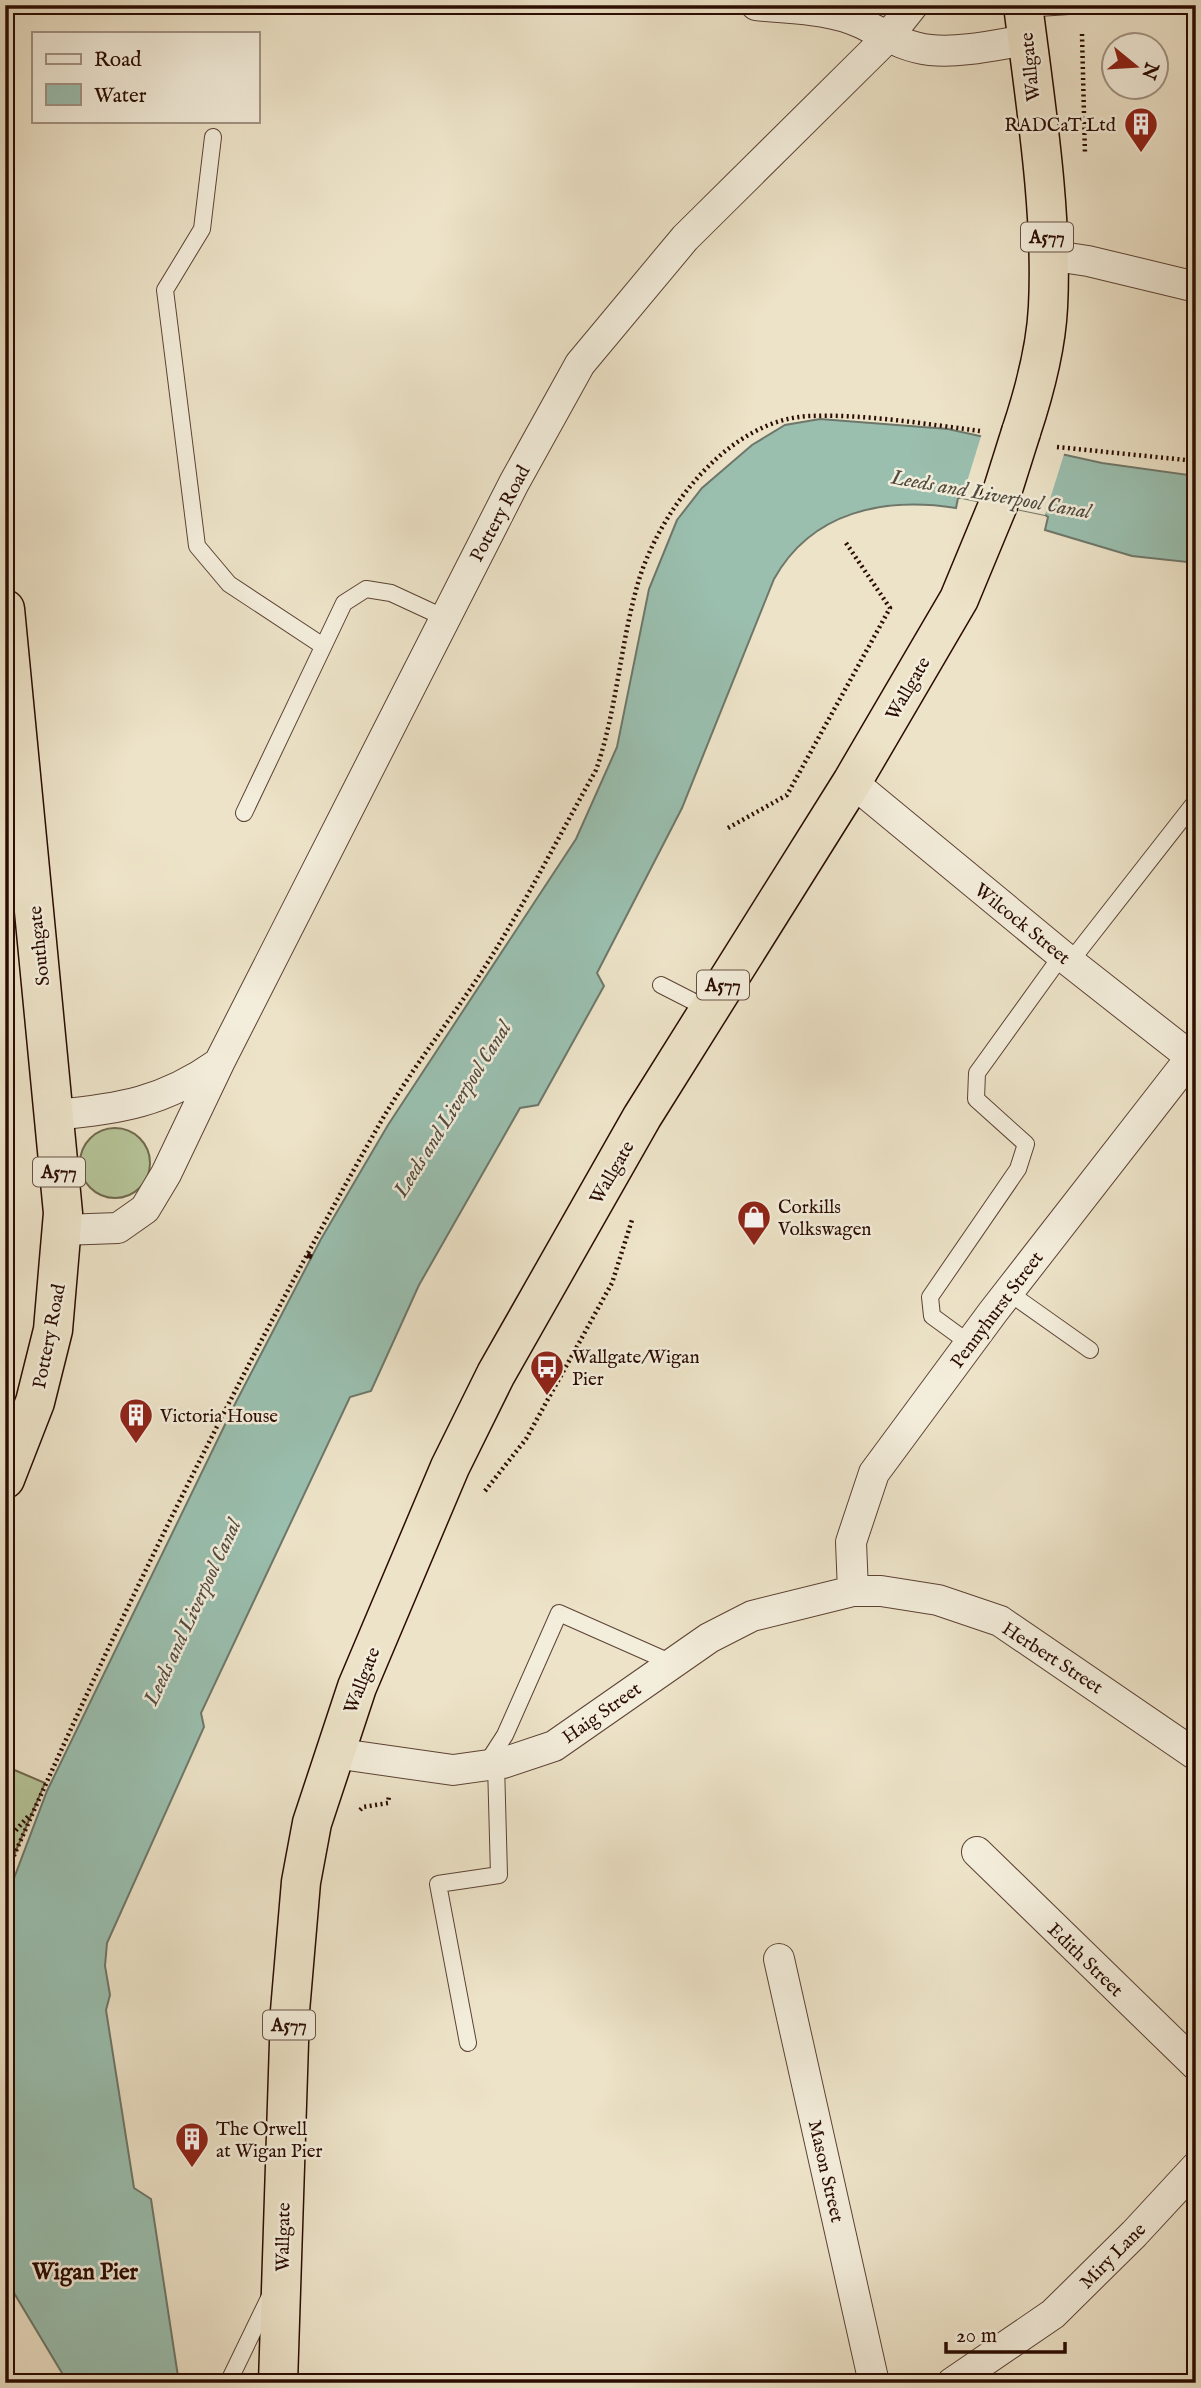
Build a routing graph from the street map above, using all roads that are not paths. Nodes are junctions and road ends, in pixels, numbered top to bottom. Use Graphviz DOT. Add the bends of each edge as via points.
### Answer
graph roads {
  1 [pos="756,5"];
  2 [pos="913,5"];
  3 [pos="1082,6"];
  4 [pos="1024,18"];
  5 [pos="886,39"];
  6 [pos="213,137"];
  7 [pos="1048,255"];
  8 [pos="1196,286"];
  9 [pos="5,610"];
  10 [pos="444,618"];
  11 [pos="323,646"];
  12 [pos="9,676"];
  13 [pos="852,782"];
  14 [pos="1196,801"];
  15 [pos="244,813"];
  16 [pos="1066,959"];
  17 [pos="660,985"];
  18 [pos="708,1009"];
  19 [pos="1194,1056"];
  20 [pos="219,1063"];
  21 [pos="54,1115"];
  22 [pos="62,1230"];
  23 [pos="1008,1292"];
  24 [pos="970,1343"];
  25 [pos="1090,1350"];
  26 [pos="5,1479"];
  27 [pos="853,1591"];
  28 [pos="672,1663"];
  29 [pos="334,1753"];
  30 [pos="1196,1755"];
  31 [pos="490,1765"];
  32 [pos="977,1852"];
  33 [pos="779,1959"];
  34 [pos="468,2043"];
  35 [pos="1196,2065"];
  36 [pos="1196,2167"];
  37 [pos="281,2272"];
  38 [pos="228,2383"];
  39 [pos="278,2383"];
  40 [pos="874,2383"];
  41 [pos="952,2383"];
  1 -- 5 [label="street" via="828,12 861,23"];
  2 -- 5 [label="street, Pottery Road"];
  3 -- 4 [label="lane"];
  4 -- 5 [label="street" via="975,48 929,50"];
  4 -- 7 [label="highway, Wallgate / A577"];
  5 -- 10 [label="street, Pottery Road" via="685,238 580,364"];
  6 -- 11 [label="lane" via="202,229 164,290 197,546 229,584"];
  7 -- 8 [label="street"];
  7 -- 13 [label="highway, Wallgate / A577, bridge" via="1042,351 1022,437 998,505 959,599"];
  9 -- 12 [label="highway, Southgate / A577"];
  10 -- 11 [label="lane" via="391,593 366,589 344,603"];
  10 -- 20 [label="street, Pottery Road"];
  11 -- 15 [label="lane"];
  12 -- 21 [label="highway, Southgate / A577"];
  13 -- 16 [label="street, Wilcock Street"];
  13 -- 18 [label="highway, Wallgate / A577"];
  14 -- 16 [label="lane"];
  16 -- 19 [label="street, Wilcock Street"];
  16 -- 24 [label="lane" via="977,1073 976,1099 1026,1144 1018,1169 930,1297 932,1315"];
  17 -- 18 [label="lane"];
  18 -- 29 [label="highway, Wallgate / A577" via="558,1262 474,1419 404,1571"];
  19 -- 23 [label="street, Pennyhurst Street"];
  20 -- 21 [label="street, Pottery Road" via="187,1086 141,1102"];
  20 -- 22 [label="street, Pottery Road" via="145,1209 118,1228"];
  21 -- 22 [label="highway, Pottery Road / A577"];
  22 -- 26 [label="highway, Pottery Road / A577" via="48,1356"];
  23 -- 24 [label="street, Pennyhurst Street"];
  23 -- 25 [label="lane"];
  24 -- 27 [label="street, Pennyhurst Street" via="874,1473 851,1542"];
  27 -- 28 [label="street, Haig Street" via="752,1616"];
  27 -- 30 [label="street, Herbert Street" via="937,1600 1000,1621"];
  28 -- 31 [label="street, Haig Street" via="554,1746"];
  28 -- 31 [label="lane" via="559,1613"];
  29 -- 31 [label="street, Haig Street" via="453,1770"];
  29 -- 37 [label="highway, Wallgate / A577" via="301,1882 290,2011"];
  31 -- 34 [label="lane" via="499,1875 438,1884"];
  32 -- 35 [label="street, Edith Street"];
  33 -- 40 [label="street, Mason Street"];
  36 -- 41 [label="street, Miry Lane" via="1053,2314"];
  37 -- 38 [label="lane"];
  37 -- 39 [label="highway, Wallgate / A577"];
}
